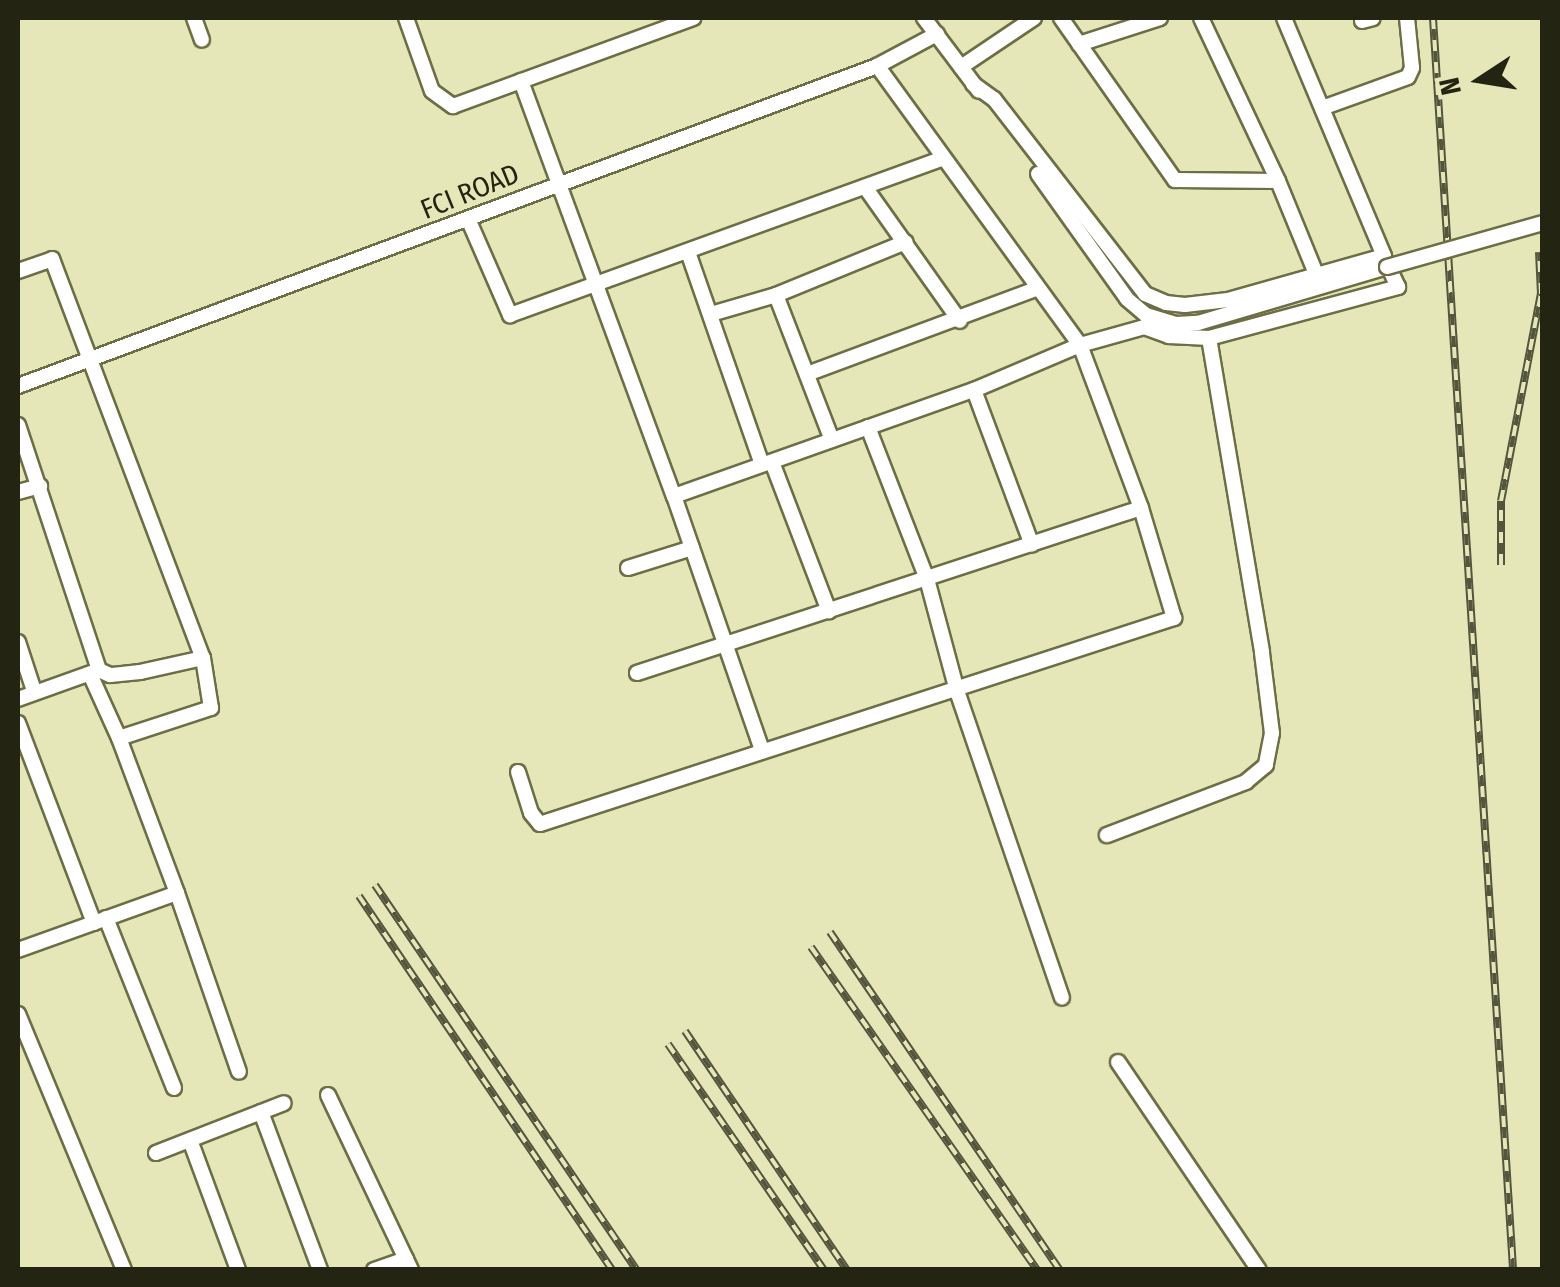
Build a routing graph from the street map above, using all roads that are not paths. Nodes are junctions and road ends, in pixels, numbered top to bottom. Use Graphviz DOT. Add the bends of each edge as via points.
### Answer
graph roads {
  1 [pos="194,18"];
  2 [pos="406,18"];
  3 [pos="692,18"];
  4 [pos="924,18"];
  5 [pos="1034,18"];
  6 [pos="1061,18"];
  7 [pos="1160,18"];
  8 [pos="1201,18"];
  9 [pos="1284,18"];
  10 [pos="1407,18"];
  11 [pos="936,34"];
  12 [pos="202,40"];
  13 [pos="1079,44"];
  14 [pos="877,66"];
  15 [pos="961,67"];
  16 [pos="521,81"];
  17 [pos="974,84"];
  18 [pos="1322,108"];
  19 [pos="941,159"];
  20 [pos="1278,181"];
  21 [pos="559,182"];
  22 [pos="865,187"];
  23 [pos="469,221"];
  24 [pos="1542,223"];
  25 [pos="906,242"];
  26 [pos="688,252"];
  27 [pos="1384,256"];
  28 [pos="18,271"];
  29 [pos="1317,276"];
  30 [pos="598,286"];
  31 [pos="1036,289"];
  32 [pos="776,295"];
  33 [pos="711,314"];
  34 [pos="960,321"];
  35 [pos="1210,338"];
  36 [pos="1080,345"];
  37 [pos="93,358"];
  38 [pos="808,374"];
  39 [pos="18,386"];
  40 [pos="974,390"];
  41 [pos="18,424"];
  42 [pos="868,428"];
  43 [pos="832,440"];
  44 [pos="767,463"];
  45 [pos="40,486"];
  46 [pos="18,492"];
  47 [pos="674,496"];
  48 [pos="1141,508"];
  49 [pos="1032,545"];
  50 [pos="692,548"];
  51 [pos="628,568"];
  52 [pos="926,580"];
  53 [pos="829,610"];
  54 [pos="18,644"];
  55 [pos="728,645"];
  56 [pos="203,658"];
  57 [pos="94,672"];
  58 [pos="637,673"];
  59 [pos="957,690"];
  60 [pos="34,691"];
  61 [pos="18,698"];
  62 [pos="18,723"];
  63 [pos="119,738"];
  64 [pos="762,750"];
  65 [pos="518,772"];
  66 [pos="1107,836"];
  67 [pos="177,893"];
  68 [pos="100,920"];
  69 [pos="18,950"];
  70 [pos="1062,998"];
  71 [pos="18,1014"];
  72 [pos="1118,1062"];
  73 [pos="239,1072"];
  74 [pos="174,1088"];
  75 [pos="328,1095"];
  76 [pos="284,1103"];
  77 [pos="261,1112"];
  78 [pos="190,1140"];
  79 [pos="156,1152"];
  80 [pos="409,1264"];
  81 [pos="124,1270"];
  82 [pos="238,1270"];
  83 [pos="320,1270"];
  84 [pos="374,1270"];
  85 [pos="1259,1270"];
  1 -- 12 [label="street"];
  2 -- 16 [label="street" via="432,91 443,103 454,106"];
  3 -- 16 [label="street"];
  4 -- 11 [label="street"];
  5 -- 15 [label="street"];
  6 -- 13 [label="street"];
  7 -- 13 [label="street"];
  8 -- 20 [label="street"];
  9 -- 18 [label="street"];
  10 -- 18 [label="street" via="1408,77"];
  11 -- 14 [label="street, FCI ROAD"];
  11 -- 15 [label="street"];
  13 -- 20 [label="street" via="1175,180"];
  14 -- 19 [label="street"];
  14 -- 21 [label="street, FCI ROAD"];
  15 -- 17 [label="street"];
  16 -- 21 [label="street"];
  17 -- 24 [label="street, bridge" via="1127,299 1146,315 1176,324 1198,324"];
  17 -- 29 [label="street" via="994,100 1145,294 1166,304 1213,303"];
  18 -- 27 [label="street"];
  19 -- 22 [label="street"];
  19 -- 31 [label="street"];
  20 -- 29 [label="street"];
  21 -- 23 [label="street, FCI ROAD"];
  21 -- 30 [label="street"];
  22 -- 25 [label="street"];
  22 -- 26 [label="street"];
  23 -- 30 [label="street" via="510,315"];
  23 -- 37 [label="street, FCI ROAD"];
  25 -- 32 [label="street"];
  25 -- 34 [label="street"];
  26 -- 30 [label="street"];
  26 -- 33 [label="street"];
  27 -- 29 [label="street"];
  27 -- 35 [label="street" via="1398,287"];
  28 -- 37 [label="street" via="52,258"];
  30 -- 47 [label="street"];
  31 -- 34 [label="street"];
  31 -- 36 [label="street"];
  32 -- 33 [label="street"];
  32 -- 38 [label="street"];
  33 -- 44 [label="street"];
  34 -- 38 [label="street"];
  35 -- 36 [label="street" via="1144,327"];
  35 -- 66 [label="street" via="1262,653 1272,733 1266,765 1246,782"];
  36 -- 40 [label="street"];
  36 -- 48 [label="street"];
  37 -- 39 [label="street, FCI ROAD"];
  37 -- 56 [label="street"];
  38 -- 43 [label="street"];
  40 -- 42 [label="street"];
  40 -- 49 [label="street"];
  41 -- 45 [label="street"];
  42 -- 43 [label="street"];
  42 -- 52 [label="street"];
  43 -- 44 [label="street"];
  44 -- 47 [label="street"];
  44 -- 53 [label="street"];
  45 -- 46 [label="street"];
  45 -- 57 [label="street"];
  47 -- 50 [label="street"];
  48 -- 49 [label="street"];
  48 -- 59 [label="street" via="1174,618"];
  49 -- 52 [label="street"];
  50 -- 51 [label="street"];
  50 -- 55 [label="street"];
  52 -- 53 [label="street"];
  52 -- 59 [label="street"];
  53 -- 55 [label="street"];
  54 -- 60 [label="street"];
  55 -- 58 [label="street"];
  55 -- 64 [label="street"];
  56 -- 57 [label="street" via="140,672"];
  56 -- 63 [label="street" via="211,708"];
  57 -- 60 [label="street"];
  57 -- 63 [label="street"];
  59 -- 64 [label="street"];
  59 -- 70 [label="street"];
  60 -- 61 [label="street"];
  62 -- 68 [label="street"];
  63 -- 67 [label="street"];
  64 -- 65 [label="street" via="540,824"];
  67 -- 68 [label="street"];
  67 -- 73 [label="street"];
  68 -- 69 [label="street"];
  68 -- 74 [label="street"];
  71 -- 81 [label="street"];
  72 -- 85 [label="street"];
  75 -- 80 [label="street"];
  76 -- 77 [label="street"];
  77 -- 78 [label="street"];
  77 -- 83 [label="street"];
  78 -- 79 [label="street"];
  78 -- 82 [label="street"];
  80 -- 84 [label="street"];
}
